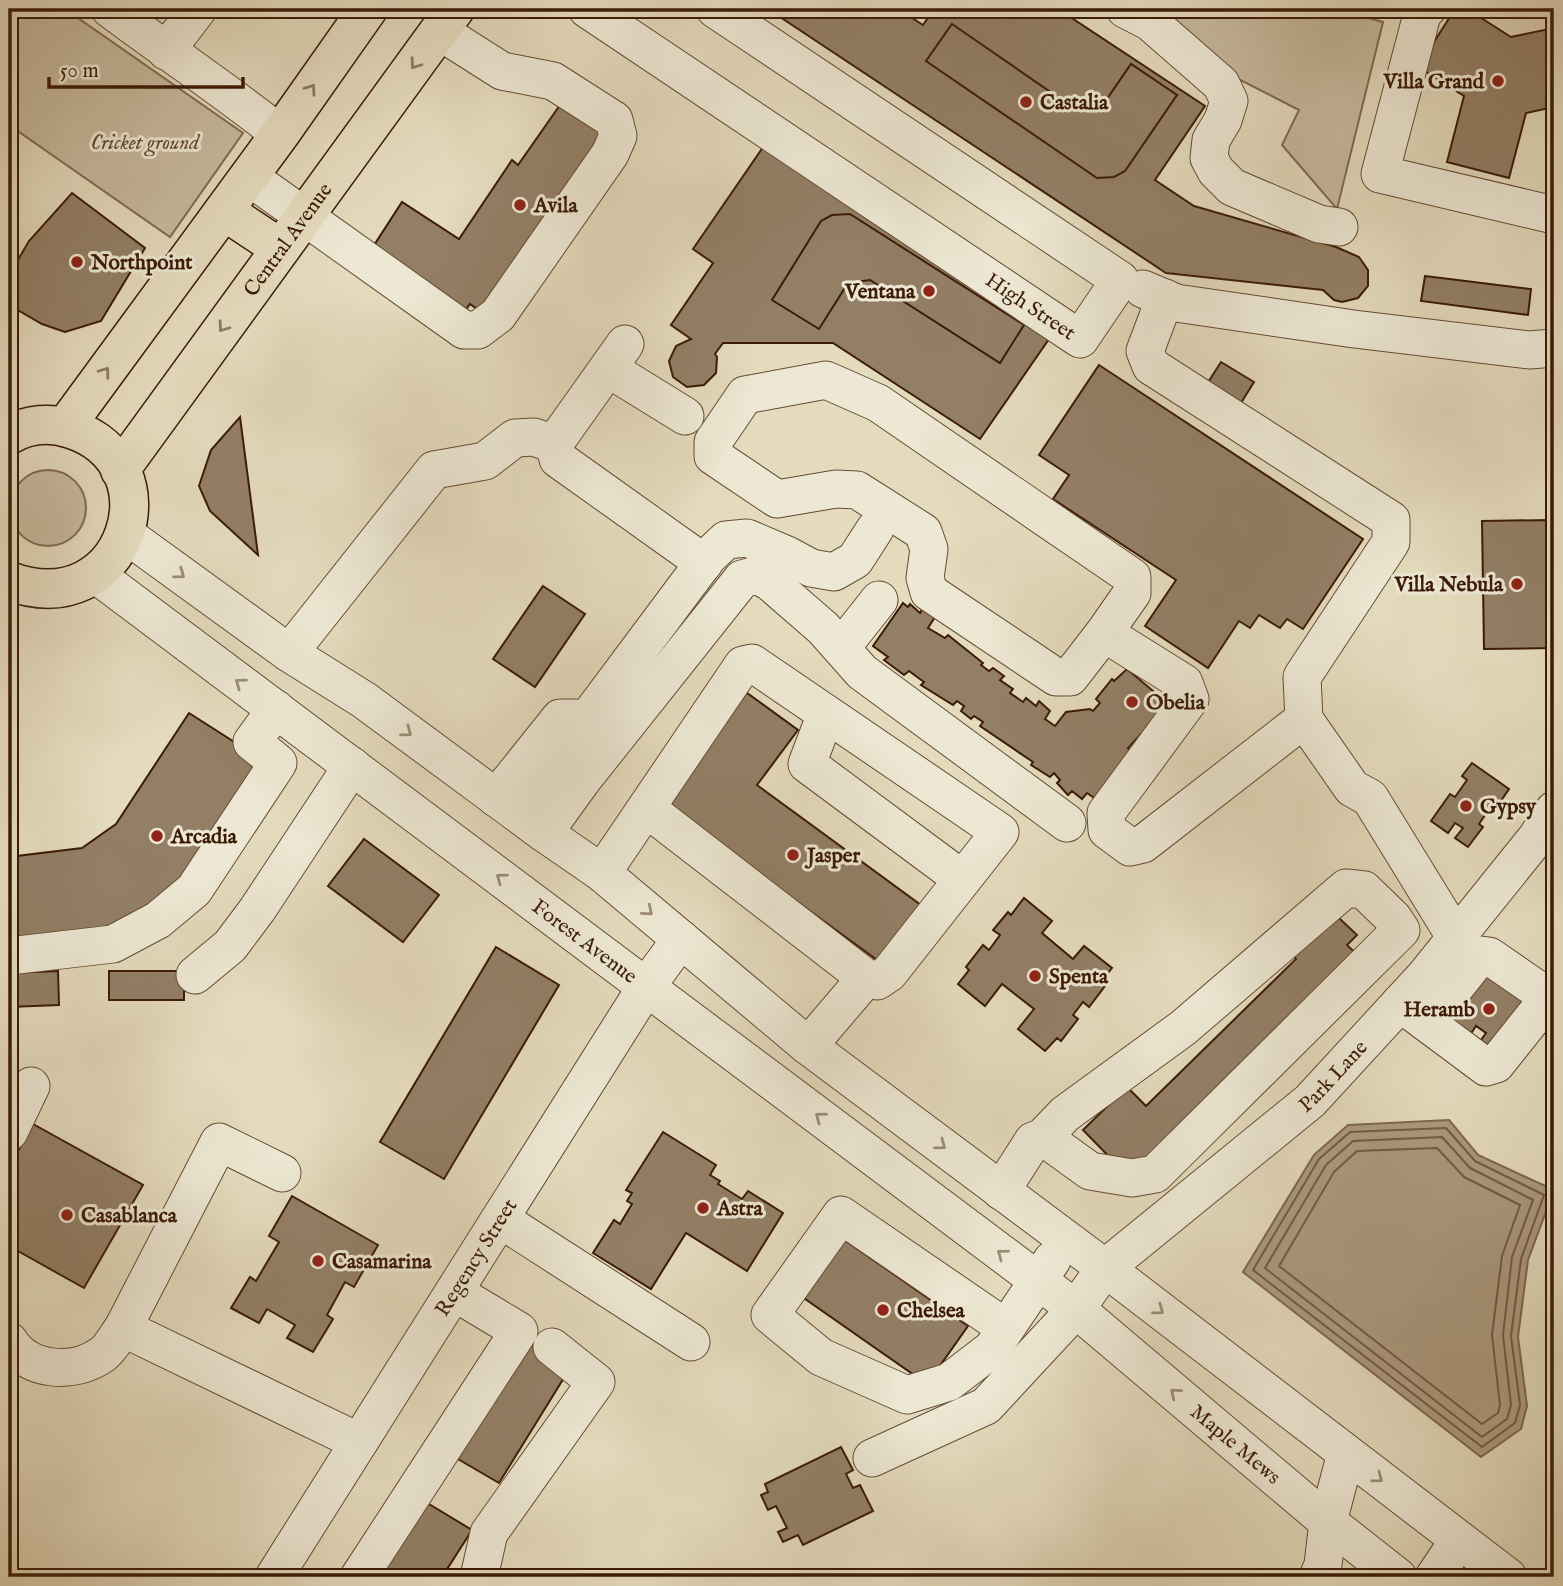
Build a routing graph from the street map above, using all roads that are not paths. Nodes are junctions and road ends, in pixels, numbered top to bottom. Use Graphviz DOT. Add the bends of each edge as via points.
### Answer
graph roads {
  1 [pos="110,9"];
  2 [pos="198,9"];
  3 [pos="368,9"];
  4 [pos="587,9"];
  5 [pos="715,9"];
  6 [pos="1125,9"];
  7 [pos="1427,9"];
  8 [pos="447,20"];
  9 [pos="166,51"];
  10 [pos="280,134"];
  11 [pos="249,177"];
  12 [pos="224,211"];
  13 [pos="1554,215"];
  14 [pos="302,217"];
  15 [pos="1339,227"];
  16 [pos="280,248"];
  17 [pos="1120,280"];
  18 [pos="1165,298"];
  19 [pos="1546,354"];
  20 [pos="685,416"];
  21 [pos="65,427"];
  22 [pos="11,430"];
  23 [pos="554,444"];
  24 [pos="120,470"];
  25 [pos="875,529"];
  26 [pos="125,534"];
  27 [pos="704,563"];
  28 [pos="95,574"];
  29 [pos="14,593"];
  30 [pos="880,600"];
  31 [pos="1104,633"];
  32 [pos="841,648"];
  33 [pos="289,653"];
  34 [pos="364,700"];
  35 [pos="276,709"];
  36 [pos="826,714"];
  37 [pos="1304,719"];
  38 [pos="338,756"];
  39 [pos="646,808"];
  40 [pos="1554,810"];
  41 [pos="519,815"];
  42 [pos="1067,823"];
  43 [pos="602,873"];
  44 [pos="962,879"];
  45 [pos="681,939"];
  46 [pos="1450,944"];
  47 [pos="9,956"];
  48 [pos="195,975"];
  49 [pos="866,978"];
  50 [pos="646,987"];
  51 [pos="808,1046"];
  52 [pos="32,1086"];
  53 [pos="898,1114"];
  54 [pos="9,1132"];
  55 [pos="1044,1137"];
  56 [pos="866,1152"];
  57 [pos="282,1173"];
  58 [pos="1001,1191"];
  59 [pos="500,1219"];
  60 [pos="1067,1240"];
  61 [pos="1105,1268"];
  62 [pos="1037,1280"];
  63 [pos="454,1292"];
  64 [pos="1076,1310"];
  65 [pos="123,1328"];
  66 [pos="1006,1328"];
  67 [pos="9,1341"];
  68 [pos="691,1342"];
  69 [pos="552,1348"];
  70 [pos="359,1442"];
  71 [pos="1346,1453"];
  72 [pos="872,1458"];
  73 [pos="1328,1522"];
  74 [pos="1460,1540"];
  75 [pos="290,1572"];
  76 [pos="359,1577"];
  77 [pos="479,1577"];
  78 [pos="1318,1577"];
  79 [pos="1398,1577"];
  80 [pos="1434,1577"];
  81 [pos="1508,1577"];
  1 -- 9 [label="street"];
  2 -- 9 [label="street"];
  10 -- 3 [label="main road, one-way"];
  4 -- 17 [label="street, High Street" via="1080,339"];
  5 -- 17 [label="street"];
  6 -- 15 [label="street" via="1150,22 1221,84 1229,101 1212,140 1209,158 1216,171 1232,187 1319,224"];
  7 -- 13 [label="street" via="1380,174"];
  8 -- 14 [label="main road, Central Avenue, one-way"];
  8 -- 14 [label="street" via="502,71 553,81 614,120 618,136 498,315 478,330 464,330"];
  9 -- 10 [label="street"];
  10 -- 11 [label="main road"];
  11 -- 12 [label="main road"];
  11 -- 14 [label="street"];
  12 -- 16 [label="main road"];
  21 -- 12 [label="main road, one-way"];
  14 -- 16 [label="main road, Central Avenue"];
  16 -- 24 [label="main road, Central Avenue, one-way"];
  17 -- 18 [label="street"];
  18 -- 19 [label="street"];
  18 -- 37 [label="street" via="1145,351 1151,366 1391,520 1391,542 1303,677"];
  20 -- 23 [label="street" via="617,357"];
  21 -- 22 [label="main road"];
  21 -- 24 [label="main road" via="97,442"];
  23 -- 27 [label="street" via="558,459"];
  23 -- 33 [label="street" via="534,437 515,438 485,461 434,471"];
  24 -- 26 [label="main road" via="129,501"];
  25 -- 27 [label="street" via="855,560 834,572 811,568 747,538 726,540"];
  26 -- 28 [label="main road" via="113,556"];
  26 -- 33 [label="street, one-way"];
  27 -- 41 [label="street" via="590,718 560,718"];
  28 -- 29 [label="main road" via="62,588"];
  35 -- 28 [label="street, Forest Avenue, one-way"];
  30 -- 32 [label="street"];
  31 -- 31 [label="street" via="1070,677 1056,677 929,592 925,578 929,549 923,532 857,490 777,499 713,456 713,442 745,395 826,380 878,403 1132,577 1132,593"];
  31 -- 37 [label="street" via="1184,683 1190,699 1106,813 1107,830 1130,847 1143,844"];
  32 -- 41 [label="street" via="771,582 757,575 742,579 589,771"];
  32 -- 42 [label="street" via="862,673"];
  33 -- 34 [label="street"];
  34 -- 38 [label="street"];
  34 -- 41 [label="street, one-way"];
  35 -- 38 [label="street, Forest Avenue"];
  35 -- 47 [label="street" via="252,741 278,763 194,890 158,920 113,943"];
  36 -- 39 [label="street" via="752,663 743,665"];
  36 -- 44 [label="street" via="807,764"];
  36 -- 44 [label="street" via="1000,832"];
  37 -- 46 [label="street" via="1352,788 1370,798"];
  38 -- 48 [label="street" via="257,910 230,946"];
  50 -- 38 [label="street, Forest Avenue, one-way"];
  39 -- 43 [label="street"];
  39 -- 49 [label="street"];
  40 -- 46 [label="street, Park Lane"];
  41 -- 43 [label="street"];
  43 -- 45 [label="street, one-way"];
  44 -- 49 [label="street" via="888,973 877,981"];
  45 -- 50 [label="street, Regency Street"];
  45 -- 51 [label="street"];
  46 -- 61 [label="street, Park Lane" via="1414,1012"];
  49 -- 51 [label="street"];
  56 -- 50 [label="street, Forest Avenue, one-way"];
  50 -- 59 [label="street, Regency Street"];
  51 -- 53 [label="street"];
  52 -- 54 [label="street"];
  53 -- 56 [label="street"];
  53 -- 58 [label="street, one-way"];
  55 -- 55 [label="street" via="1090,1171 1132,1178 1155,1174 1401,930 1364,890 1346,888 1183,1028 1065,1114"];
  55 -- 58 [label="street" via="1033,1141"];
  62 -- 56 [label="street, Forest Avenue, one-way"];
  57 -- 65 [label="street" via="219,1142"];
  58 -- 60 [label="street"];
  59 -- 63 [label="street, Regency Street"];
  59 -- 68 [label="street"];
  60 -- 61 [label="street"];
  60 -- 62 [label="street"];
  61 -- 64 [label="street, Park Lane"];
  61 -- 71 [label="street, one-way"];
  62 -- 64 [label="street, Forest Avenue"];
  62 -- 66 [label="street"];
  63 -- 70 [label="street, Regency Street"];
  63 -- 76 [label="street" via="519,1331"];
  64 -- 72 [label="street, Park Lane" via="986,1406"];
  73 -- 64 [label="street, Maple Mews, one-way"];
  65 -- 67 [label="street" via="104,1353 75,1367 43,1366 15,1351"];
  65 -- 70 [label="street"];
  66 -- 66 [label="street" via="992,1349 949,1382 907,1395 821,1357 771,1315 841,1214"];
  69 -- 77 [label="street" via="596,1382 489,1533"];
  70 -- 75 [label="street, Regency Street"];
  71 -- 73 [label="street"];
  71 -- 74 [label="street, one-way"];
  73 -- 78 [label="street"];
  73 -- 79 [label="street, Maple Mews"];
  74 -- 80 [label="street"];
  74 -- 81 [label="street"];
}
